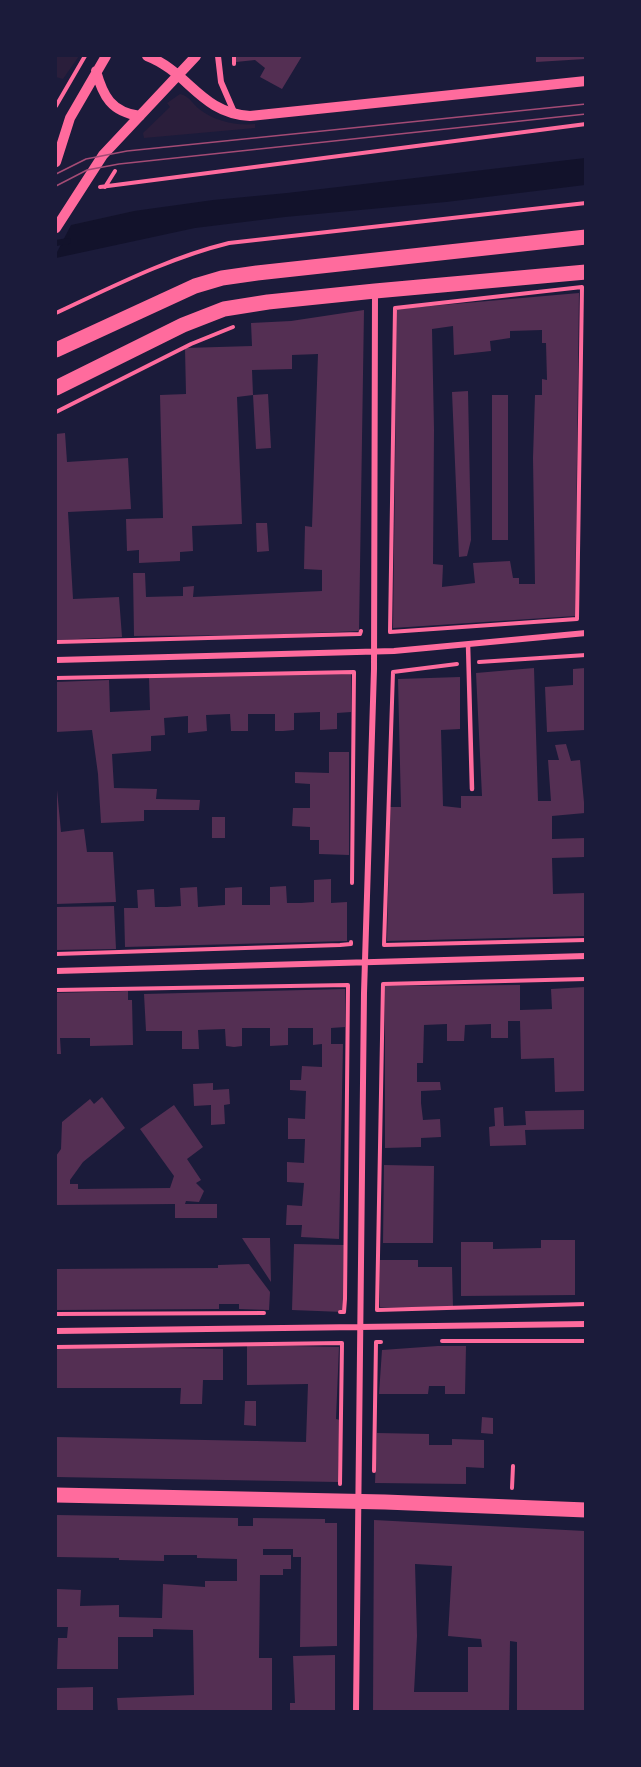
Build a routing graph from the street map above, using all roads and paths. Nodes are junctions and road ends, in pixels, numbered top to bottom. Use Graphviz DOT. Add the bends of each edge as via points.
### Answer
graph roads {
  1 [pos="84,56"];
  2 [pos="106,56"];
  3 [pos="147,56"];
  4 [pos="196,56"];
  5 [pos="218,56"];
  6 [pos="234,56"];
  7 [pos="234,67"];
  8 [pos="96,71"];
  9 [pos="177,75"];
  10 [pos="585,81"];
  11 [pos="56,105"];
  12 [pos="235,115"];
  13 [pos="140,116"];
  14 [pos="585,124"];
  15 [pos="56,162"];
  16 [pos="115,171"];
  17 [pos="105,187"];
  18 [pos="98,188"];
  19 [pos="585,203"];
  20 [pos="56,228"];
  21 [pos="585,237"];
  22 [pos="585,272"];
  23 [pos="582,287"];
  24 [pos="375,291"];
  25 [pos="395,308"];
  26 [pos="56,313"];
  27 [pos="239,326"];
  28 [pos="56,350"];
  29 [pos="56,388"];
  30 [pos="56,412"];
  31 [pos="585,633"];
  32 [pos="360,634"];
  33 [pos="56,642"];
  34 [pos="468,644"];
  35 [pos="374,651"];
  36 [pos="585,655"];
  37 [pos="56,660"];
  38 [pos="469,663"];
  39 [pos="56,678"];
  40 [pos="472,789"];
  41 [pos="352,885"];
  42 [pos="351,932"];
  43 [pos="585,940"];
  44 [pos="56,954"];
  45 [pos="585,956"];
  46 [pos="366,962"];
  47 [pos="56,971"];
  48 [pos="585,979"];
  49 [pos="56,990"];
  50 [pos="585,1304"];
  51 [pos="334,1312"];
  52 [pos="264,1313"];
  53 [pos="56,1314"];
  54 [pos="585,1324"];
  55 [pos="359,1326"];
  56 [pos="56,1331"];
  57 [pos="437,1341"];
  58 [pos="585,1341"];
  59 [pos="391,1342"];
  60 [pos="56,1347"];
  61 [pos="513,1466"];
  62 [pos="374,1478"];
  63 [pos="340,1485"];
  64 [pos="500,1487"];
  65 [pos="512,1488"];
  66 [pos="522,1488"];
  67 [pos="56,1495"];
  68 [pos="358,1502"];
  69 [pos="585,1510"];
  70 [pos="356,1712"];
  1 -- 11 [label="path"];
  2 -- 8 [label="street"];
  3 -- 9 [label="street"];
  4 -- 9 [label="street"];
  5 -- 12 [label="street" via="219,74"];
  6 -- 7 [label="path"];
  8 -- 13 [label="street" via="108,101"];
  8 -- 15 [label="street" via="70,118"];
  9 -- 12 [label="street" via="217,108"];
  9 -- 13 [label="street"];
  10 -- 12 [label="street"];
  13 -- 20 [label="street" via="103,155"];
  14 -- 17 [label="path"];
  16 -- 17 [label="path"];
  17 -- 18 [label="path"];
  19 -- 26 [label="path" via="229,243 178,258"];
  21 -- 28 [label="main road" via="222,278 168,297"];
  22 -- 24 [label="main road"];
  23 -- 25 [label="path" via="577,619 390,632"];
  24 -- 29 [label="main road" via="224,309"];
  24 -- 35 [label="street"];
  27 -- 30 [label="path" via="191,344"];
  31 -- 34 [label="street"];
  32 -- 33 [label="path"];
  34 -- 35 [label="street"];
  34 -- 38 [label="lane"];
  35 -- 37 [label="street"];
  35 -- 46 [label="street"];
  36 -- 38 [label="path"];
  38 -- 40 [label="lane"];
  38 -- 43 [label="path" via="393,672 384,945"];
  39 -- 41 [label="path" via="354,672"];
  42 -- 44 [label="path" via="351,944"];
  45 -- 46 [label="street"];
  46 -- 47 [label="street"];
  46 -- 55 [label="street"];
  48 -- 50 [label="path" via="383,984 377,1310"];
  49 -- 51 [label="path" via="348,985 345,1299 344,1312"];
  52 -- 53 [label="path"];
  54 -- 55 [label="street"];
  55 -- 56 [label="street"];
  55 -- 68 [label="street"];
  57 -- 58 [label="path"];
  59 -- 62 [label="path" via="376,1342"];
  60 -- 63 [label="path" via="342,1344"];
  61 -- 65 [label="path"];
  64 -- 65 [label="path"];
  65 -- 66 [label="path"];
  67 -- 68 [label="main road"];
  68 -- 69 [label="main road"];
  68 -- 70 [label="street"];
}
